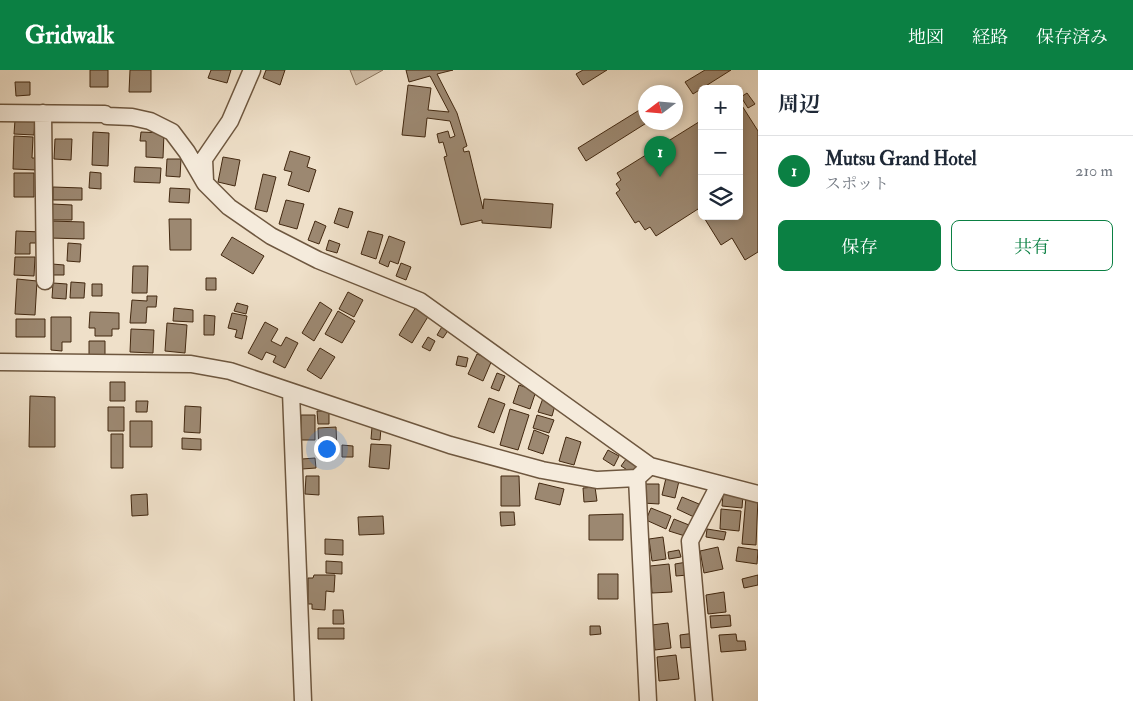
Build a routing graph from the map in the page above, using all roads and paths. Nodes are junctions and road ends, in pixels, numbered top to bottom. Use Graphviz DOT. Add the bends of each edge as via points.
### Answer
graph roads {
  1 [pos="252,70"];
  2 [pos="0,113"];
  3 [pos="43,113"];
  4 [pos="205,183"];
  5 [pos="45,281"];
  6 [pos="0,362"];
  7 [pos="291,392"];
  8 [pos="650,466"];
  9 [pos="637,478"];
  10 [pos="719,485"];
  11 [pos="758,494"];
  12 [pos="303,701"];
  13 [pos="648,701"];
  14 [pos="704,701"];
  1 -- 4 [label="street" via="230,121 204,159"];
  2 -- 3 [label="street"];
  3 -- 4 [label="street" via="132,116 150,121 172,132"];
  3 -- 5 [label="street"];
  4 -- 8 [label="street" via="229,208 271,236 318,260 420,301"];
  6 -- 7 [label="street" via="191,364 230,370"];
  7 -- 9 [label="street" via="450,445 560,474 597,480"];
  7 -- 12 [label="street"];
  8 -- 9 [label="street"];
  8 -- 10 [label="street"];
  9 -- 13 [label="street"];
  10 -- 11 [label="street"];
  10 -- 14 [label="street" via="690,541"];
}
